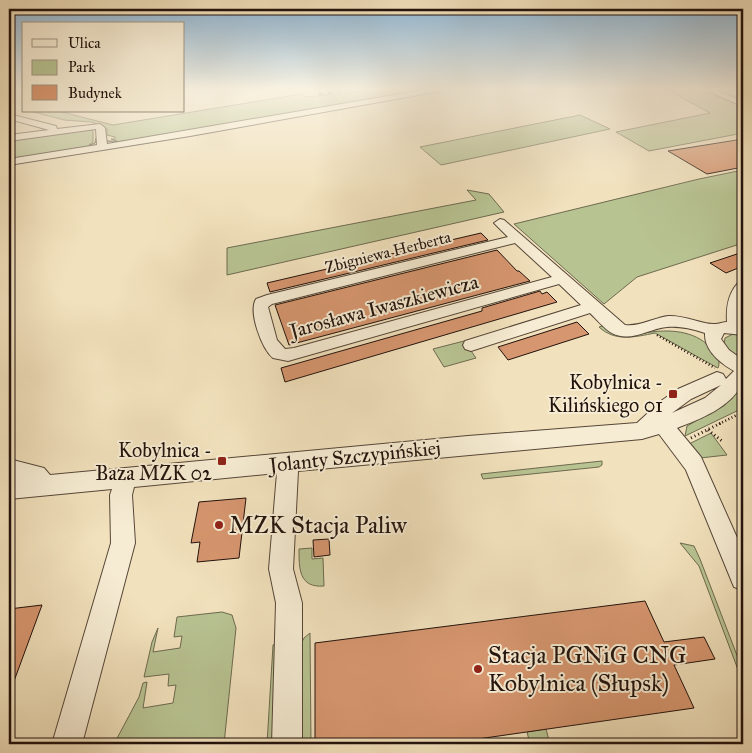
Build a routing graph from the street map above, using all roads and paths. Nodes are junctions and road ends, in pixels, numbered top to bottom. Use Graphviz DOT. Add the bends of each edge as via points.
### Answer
graph roads {
  1 [pos="35,124"];
  2 [pos="236,124"];
  3 [pos="47,127"];
  4 [pos="64,131"];
  5 [pos="38,134"];
  6 [pos="9,138"];
  7 [pos="102,147"];
  8 [pos="9,162"];
  9 [pos="500,223"];
  10 [pos="517,239"];
  11 [pos="562,279"];
  12 [pos="743,289"];
  13 [pos="267,300"];
  14 [pos="592,307"];
  15 [pos="739,328"];
  16 [pos="654,330"];
  17 [pos="715,336"];
  18 [pos="470,344"];
  19 [pos="724,357"];
  20 [pos="743,368"];
  21 [pos="743,373"];
  22 [pos="714,376"];
  23 [pos="697,410"];
  24 [pos="663,425"];
  25 [pos="708,430"];
  26 [pos="642,431"];
  27 [pos="722,441"];
  28 [pos="288,463"];
  29 [pos="9,468"];
  30 [pos="126,478"];
  31 [pos="45,485"];
  32 [pos="9,489"];
  33 [pos="743,578"];
  34 [pos="67,744"];
  35 [pos="288,744"];
  1 -- 3 [label="street"];
  2 -- 7 [label="street"];
  3 -- 4 [label="street"];
  3 -- 5 [label="street"];
  4 -- 5 [label="street"];
  4 -- 7 [label="street" via="97,126 101,128"];
  5 -- 6 [label="street"];
  7 -- 8 [label="street"];
  9 -- 10 [label="street"];
  10 -- 11 [label="street"];
  10 -- 13 [label="street, Zbigniewa Herberta"];
  11 -- 13 [label="street, Jarosława Iwaszkiewicza" via="284,356 273,350 261,314 261,303"];
  11 -- 14 [label="street"];
  12 -- 15 [label="street" via="734,303"];
  14 -- 16 [label="street" via="616,328 629,332"];
  14 -- 18 [label="street"];
  15 -- 17 [label="street" via="725,327"];
  16 -- 17 [label="street"];
  16 -- 22 [label="path" via="714,367"];
  17 -- 19 [label="street" via="716,348"];
  19 -- 20 [label="street"];
  19 -- 22 [label="street" via="725,366"];
  21 -- 23 [label="street, Jolanty Szczypińskiej" via="721,397"];
  22 -- 23 [label="street"];
  22 -- 26 [label="street" via="664,407"];
  23 -- 24 [label="street, Jolanty Szczypińskiej"];
  24 -- 26 [label="street, Jolanty Szczypińskiej"];
  24 -- 33 [label="street" via="694,464"];
  25 -- 27 [label="path"];
  26 -- 28 [label="street, Jolanty Szczypińskiej"];
  28 -- 30 [label="street, Jolanty Szczypińskiej"];
  28 -- 35 [label="street" via="281,569 289,603"];
  29 -- 31 [label="street" via="37,475"];
  30 -- 31 [label="street, Jolanty Szczypińskiej"];
  30 -- 34 [label="street" via="121,495 123,543"];
  31 -- 32 [label="street, Jolanty Szczypińskiej"];
}
